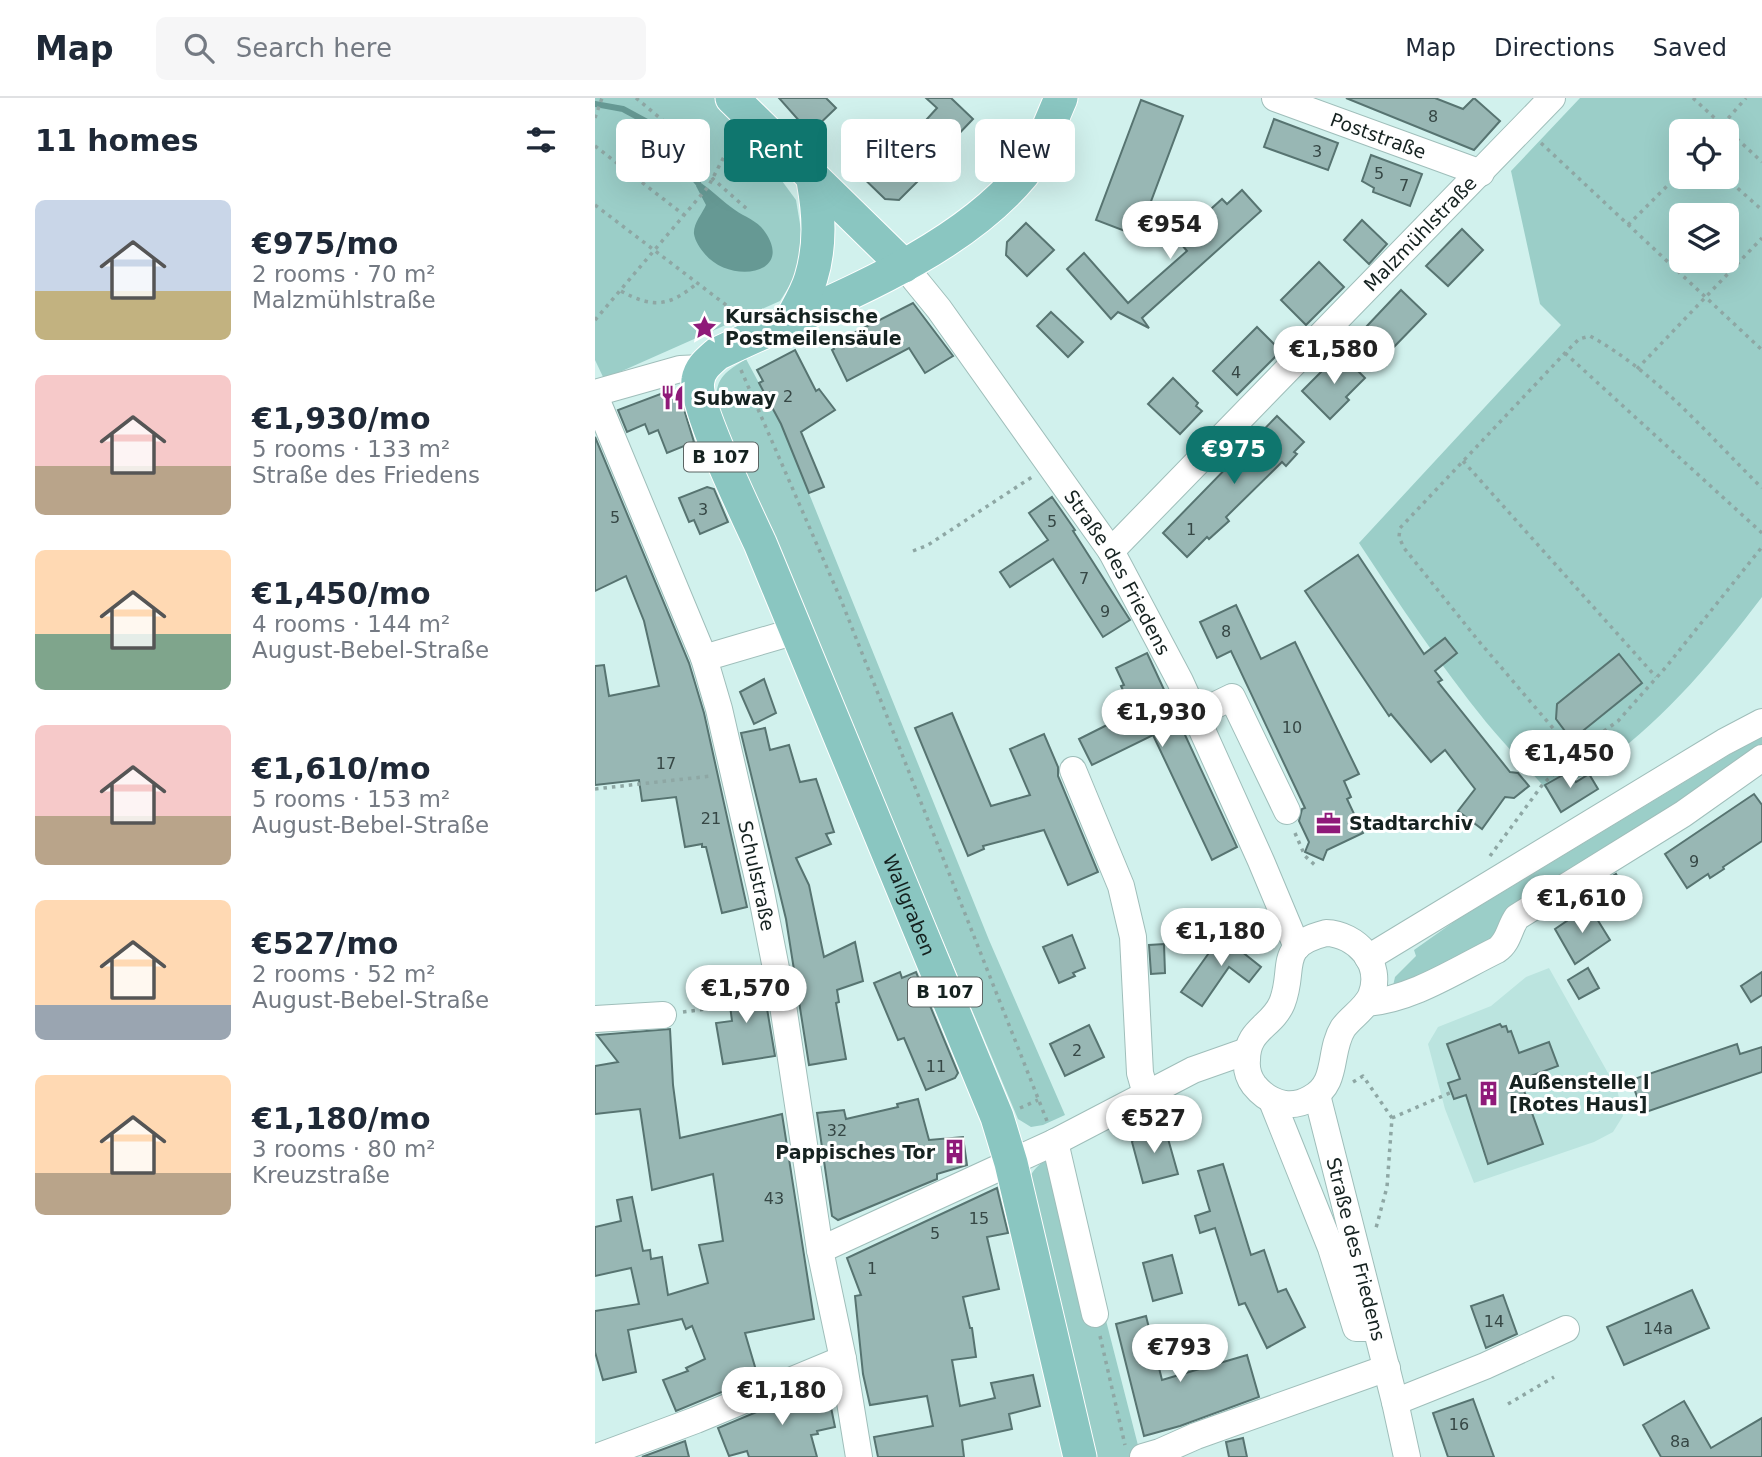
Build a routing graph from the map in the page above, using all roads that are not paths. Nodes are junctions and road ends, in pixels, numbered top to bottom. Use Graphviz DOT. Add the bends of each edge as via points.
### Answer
graph roads {
  1 [pos="1061,98"];
  2 [pos="1275,98"];
  3 [pos="1552,98"];
  4 [pos="739,106"];
  5 [pos="752,119"];
  6 [pos="1481,173"];
  7 [pos="813,182"];
  8 [pos="815,182"];
  9 [pos="904,266"];
  10 [pos="792,318"];
  11 [pos="702,368"];
  12 [pos="595,395"];
  13 [pos="1111,551"];
  14 [pos="796,631"];
  15 [pos="704,658"];
  16 [pos="1195,715"];
  17 [pos="1762,716"];
  18 [pos="1762,758"];
  19 [pos="1073,770"];
  20 [pos="1287,811"];
  21 [pos="1297,947"];
  22 [pos="1368,958"];
  23 [pos="1367,1003"];
  24 [pos="663,1015"];
  25 [pos="595,1019"];
  26 [pos="1247,1051"];
  27 [pos="1146,1094"];
  28 [pos="1317,1095"];
  29 [pos="1272,1101"];
  30 [pos="1055,1142"];
  31 [pos="1011,1163"];
  32 [pos="820,1250"];
  33 [pos="1095,1314"];
  34 [pos="1376,1328"];
  35 [pos="1566,1329"];
  36 [pos="843,1359"];
  37 [pos="1387,1368"];
  38 [pos="1395,1402"];
  39 [pos="597,1457"];
  40 [pos="859,1457"];
  41 [pos="1080,1457"];
  42 [pos="1143,1457"];
  43 [pos="1407,1457"];
  1 -- 9 [label="main road" via="1024,172 992,207"];
  2 -- 6 [label="street, Poststraße"];
  3 -- 6 [label="street, Malzmühlstraße"];
  4 -- 5 [label="main road"];
  6 -- 13 [label="street, Malzmühlstraße"];
  7 -- 10 [label="main road" via="819,217 816,258 811,281"];
  8 -- 9 [label="main road"];
  9 -- 10 [label="main road"];
  9 -- 13 [label="street, Straße des Friedens"];
  10 -- 11 [label="main road" via="717,354"];
  11 -- 12 [label="street" via="680,369"];
  11 -- 14 [label="main road, Wallgraben / B 107" via="697,393"];
  12 -- 15 [label="street, Schulstraße"];
  13 -- 16 [label="street, Straße des Friedens"];
  14 -- 15 [label="street"];
  14 -- 31 [label="main road, Wallgraben / B 107" via="997,1117"];
  15 -- 32 [label="street, Schulstraße" via="782,999"];
  16 -- 20 [label="street" via="1232,697"];
  16 -- 21 [label="street, Straße des Friedens"];
  17 -- 22 [label="street"];
  18 -- 23 [label="street" via="1683,814 1517,917 1508,940 1497,950 1412,992"];
  19 -- 27 [label="street" via="1121,886 1133,937 1140,1073"];
  21 -- 22 [label="street" via="1311,937 1339,934 1359,945"];
  21 -- 26 [label="street" via="1287,967 1282,1003 1251,1039"];
  22 -- 23 [label="street" via="1374,973"];
  23 -- 28 [label="street" via="1343,1029 1331,1079"];
  24 -- 25 [label="street"];
  26 -- 27 [label="street" via="1193,1070"];
  26 -- 29 [label="street" via="1246,1070"];
  27 -- 30 [label="street"];
  28 -- 29 [label="street" via="1294,1104"];
  28 -- 34 [label="street, Straße des Friedens"];
  29 -- 34 [label="street" via="1331,1248 1356,1328"];
  30 -- 31 [label="street"];
  30 -- 33 [label="street"];
  31 -- 32 [label="street"];
  31 -- 41 [label="main road, Wallgraben / B 107"];
  32 -- 36 [label="street, Schulstraße"];
  34 -- 37 [label="street, Straße des Friedens"];
  35 -- 38 [label="street"];
  36 -- 39 [label="street"];
  36 -- 40 [label="street, Schulstraße"];
  37 -- 38 [label="street, Straße des Friedens"];
  37 -- 42 [label="street"];
  38 -- 43 [label="street, Straße des Friedens"];
}
